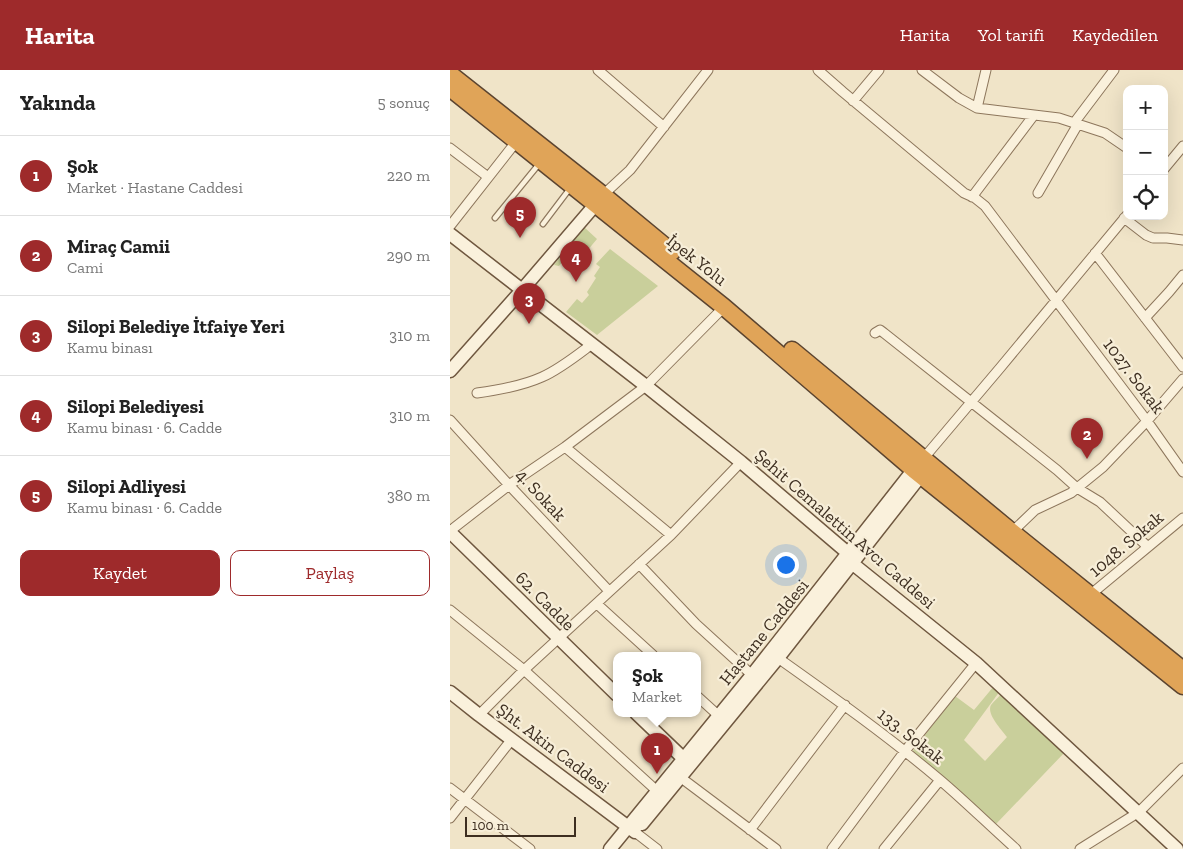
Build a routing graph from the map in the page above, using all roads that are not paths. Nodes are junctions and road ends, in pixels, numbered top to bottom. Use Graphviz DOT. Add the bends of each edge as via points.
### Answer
graph roads {
  1 [pos="598,70"];
  2 [pos="708,70"];
  3 [pos="818,70"];
  4 [pos="879,70"];
  5 [pos="922,70"];
  6 [pos="986,70"];
  7 [pos="1114,70"];
  8 [pos="450,74"];
  9 [pos="450,88"];
  10 [pos="853,101"];
  11 [pos="977,108"];
  12 [pos="1034,115"];
  13 [pos="1076,124"];
  14 [pos="664,127"];
  15 [pos="516,142"];
  16 [pos="1123,145"];
  17 [pos="1183,146"];
  18 [pos="450,148"];
  19 [pos="541,161"];
  20 [pos="1168,165"];
  21 [pos="488,177"];
  22 [pos="572,186"];
  23 [pos="1038,193"];
  24 [pos="972,197"];
  25 [pos="599,200"];
  26 [pos="495,218"];
  27 [pos="1123,219"];
  28 [pos="1128,220"];
  29 [pos="543,224"];
  30 [pos="450,226"];
  31 [pos="450,234"];
  32 [pos="1183,240"];
  33 [pos="1095,253"];
  34 [pos="1183,275"];
  35 [pos="522,290"];
  36 [pos="1056,300"];
  37 [pos="724,306"];
  38 [pos="1145,318"];
  39 [pos="875,333"];
  40 [pos="592,344"];
  41 [pos="1183,367"];
  42 [pos="450,371"];
  43 [pos="1183,379"];
  44 [pos="646,386"];
  45 [pos="477,393"];
  46 [pos="972,402"];
  47 [pos="450,420"];
  48 [pos="1147,420"];
  49 [pos="565,447"];
  50 [pos="741,462"];
  51 [pos="922,467"];
  52 [pos="1183,472"];
  53 [pos="509,485"];
  54 [pos="1077,488"];
  55 [pos="1183,518"];
  56 [pos="450,531"];
  57 [pos="1012,532"];
  58 [pos="671,535"];
  59 [pos="1148,547"];
  60 [pos="851,559"];
  61 [pos="639,564"];
  62 [pos="609,591"];
  63 [pos="1090,595"];
  64 [pos="597,604"];
  65 [pos="450,610"];
  66 [pos="558,638"];
  67 [pos="650,652"];
  68 [pos="778,658"];
  69 [pos="976,663"];
  70 [pos="524,670"];
  71 [pos="1183,670"];
  72 [pos="752,675"];
  73 [pos="1183,686"];
  74 [pos="613,691"];
  75 [pos="450,692"];
  76 [pos="701,700"];
  77 [pos="845,705"];
  78 [pos="478,715"];
  79 [pos="719,716"];
  80 [pos="640,717"];
  81 [pos="512,739"];
  82 [pos="904,751"];
  83 [pos="684,759"];
  84 [pos="1183,768"];
  85 [pos="680,777"];
  86 [pos="940,780"];
  87 [pos="450,788"];
  88 [pos="657,790"];
  89 [pos="464,799"];
  90 [pos="1139,812"];
  91 [pos="450,818"];
  92 [pos="632,830"];
  93 [pos="750,830"];
  94 [pos="530,849"];
  95 [pos="610,849"];
  96 [pos="621,849"];
  97 [pos="657,849"];
  98 [pos="776,849"];
  99 [pos="832,849"];
  100 [pos="884,849"];
  101 [pos="1016,849"];
  102 [pos="1080,849"];
  103 [pos="1178,849"];
  1 -- 14 [label="street"];
  2 -- 14 [label="street"];
  3 -- 10 [label="street, 1027. Sokak"];
  4 -- 10 [label="street"];
  5 -- 11 [label="street"];
  6 -- 11 [label="street"];
  7 -- 13 [label="street"];
  8 -- 25 [label="highway"];
  9 -- 15 [label="highway, İpek Yolu"];
  10 -- 24 [label="street, 1027. Sokak" via="964,194"];
  11 -- 12 [label="street"];
  12 -- 13 [label="street"];
  12 -- 24 [label="street"];
  13 -- 16 [label="street" via="1106,133"];
  13 -- 23 [label="street"];
  14 -- 25 [label="street" via="630,170"];
  15 -- 19 [label="highway, İpek Yolu"];
  15 -- 21 [label="street"];
  17 -- 20 [label="street"];
  18 -- 21 [label="street"];
  19 -- 22 [label="highway, İpek Yolu"];
  19 -- 26 [label="lane"];
  21 -- 30 [label="street"];
  22 -- 25 [label="highway, İpek Yolu"];
  22 -- 29 [label="lane"];
  24 -- 36 [label="street, 1027. Sokak" via="985,206"];
  25 -- 35 [label="street"];
  25 -- 37 [label="highway, İpek Yolu"];
  25 -- 51 [label="highway"];
  27 -- 33 [label="street"];
  28 -- 32 [label="street" via="1153,238"];
  31 -- 35 [label="street, Şehit Cemalettin Avcı Caddesi"];
  33 -- 36 [label="street"];
  33 -- 38 [label="street"];
  34 -- 38 [label="street"];
  35 -- 40 [label="street, Şehit Cemalettin Avcı Caddesi"];
  35 -- 42 [label="street"];
  36 -- 46 [label="street"];
  36 -- 48 [label="street, 1027. Sokak"];
  37 -- 44 [label="street"];
  37 -- 51 [label="highway, İpek Yolu"];
  38 -- 41 [label="street"];
  39 -- 46 [label="street" via="880,330"];
  40 -- 44 [label="street, Şehit Cemalettin Avcı Caddesi"];
  40 -- 45 [label="street" via="544,376 521,385"];
  43 -- 48 [label="street"];
  44 -- 49 [label="street"];
  44 -- 50 [label="street, Şehit Cemalettin Avcı Caddesi"];
  46 -- 51 [label="street"];
  46 -- 54 [label="street"];
  47 -- 53 [label="street, 4. Sokak"];
  48 -- 52 [label="street, 1027. Sokak"];
  48 -- 54 [label="street"];
  49 -- 53 [label="street"];
  49 -- 58 [label="street"];
  50 -- 58 [label="street"];
  50 -- 60 [label="street, Şehit Cemalettin Avcı Caddesi"];
  51 -- 57 [label="highway"];
  51 -- 60 [label="street, Hastane Caddesi"];
  51 -- 73 [label="highway"];
  53 -- 56 [label="street"];
  53 -- 62 [label="street, 4. Sokak"];
  54 -- 57 [label="street" via="1036,510"];
  54 -- 59 [label="street" via="1100,502"];
  55 -- 59 [label="street, 1048. Sokak"];
  56 -- 66 [label="street, 62. Cadde"];
  57 -- 63 [label="highway"];
  58 -- 61 [label="street"];
  59 -- 63 [label="street, 1048. Sokak"];
  60 -- 68 [label="street, Hastane Caddesi"];
  60 -- 69 [label="street, Şehit Cemalettin Avcı Caddesi"];
  60 -- 72 [label="street, Hastane Caddesi"];
  61 -- 62 [label="street"];
  61 -- 72 [label="street" via="696,624"];
  62 -- 64 [label="street"];
  63 -- 71 [label="highway"];
  64 -- 66 [label="street"];
  64 -- 67 [label="street"];
  65 -- 70 [label="street"];
  66 -- 70 [label="street"];
  66 -- 74 [label="street, 62. Cadde"];
  68 -- 77 [label="street, 133. Sokak"];
  68 -- 85 [label="street, Hastane Caddesi"];
  69 -- 82 [label="street"];
  69 -- 90 [label="street, Şehit Cemalettin Avcı Caddesi"];
  70 -- 78 [label="street"];
  70 -- 88 [label="street"];
  72 -- 79 [label="street, Hastane Caddesi"];
  75 -- 78 [label="street, Şht. Akin Caddesi"];
  76 -- 79 [label="street"];
  77 -- 82 [label="street, 133. Sokak"];
  77 -- 93 [label="street"];
  78 -- 81 [label="street, Şht. Akin Caddesi"];
  79 -- 83 [label="street, Hastane Caddesi"];
  80 -- 83 [label="street"];
  81 -- 89 [label="street"];
  81 -- 92 [label="street, Şht. Akin Caddesi"];
  82 -- 86 [label="street, 133. Sokak"];
  82 -- 99 [label="street"];
  83 -- 88 [label="street, Hastane Caddesi"];
  84 -- 90 [label="street"];
  85 -- 92 [label="street, Hastane Caddesi"];
  85 -- 93 [label="street"];
  86 -- 100 [label="street"];
  86 -- 101 [label="street, 133. Sokak"];
  87 -- 89 [label="street"];
  88 -- 92 [label="street, Hastane Caddesi"];
  89 -- 91 [label="street"];
  89 -- 94 [label="street"];
  90 -- 102 [label="street"];
  90 -- 103 [label="street, Şehit Cemalettin Avcı Caddesi"];
  92 -- 95 [label="street, Hastane Caddesi"];
  92 -- 96 [label="street, Hastane Caddesi"];
  92 -- 97 [label="street"];
  93 -- 98 [label="street"];
}
